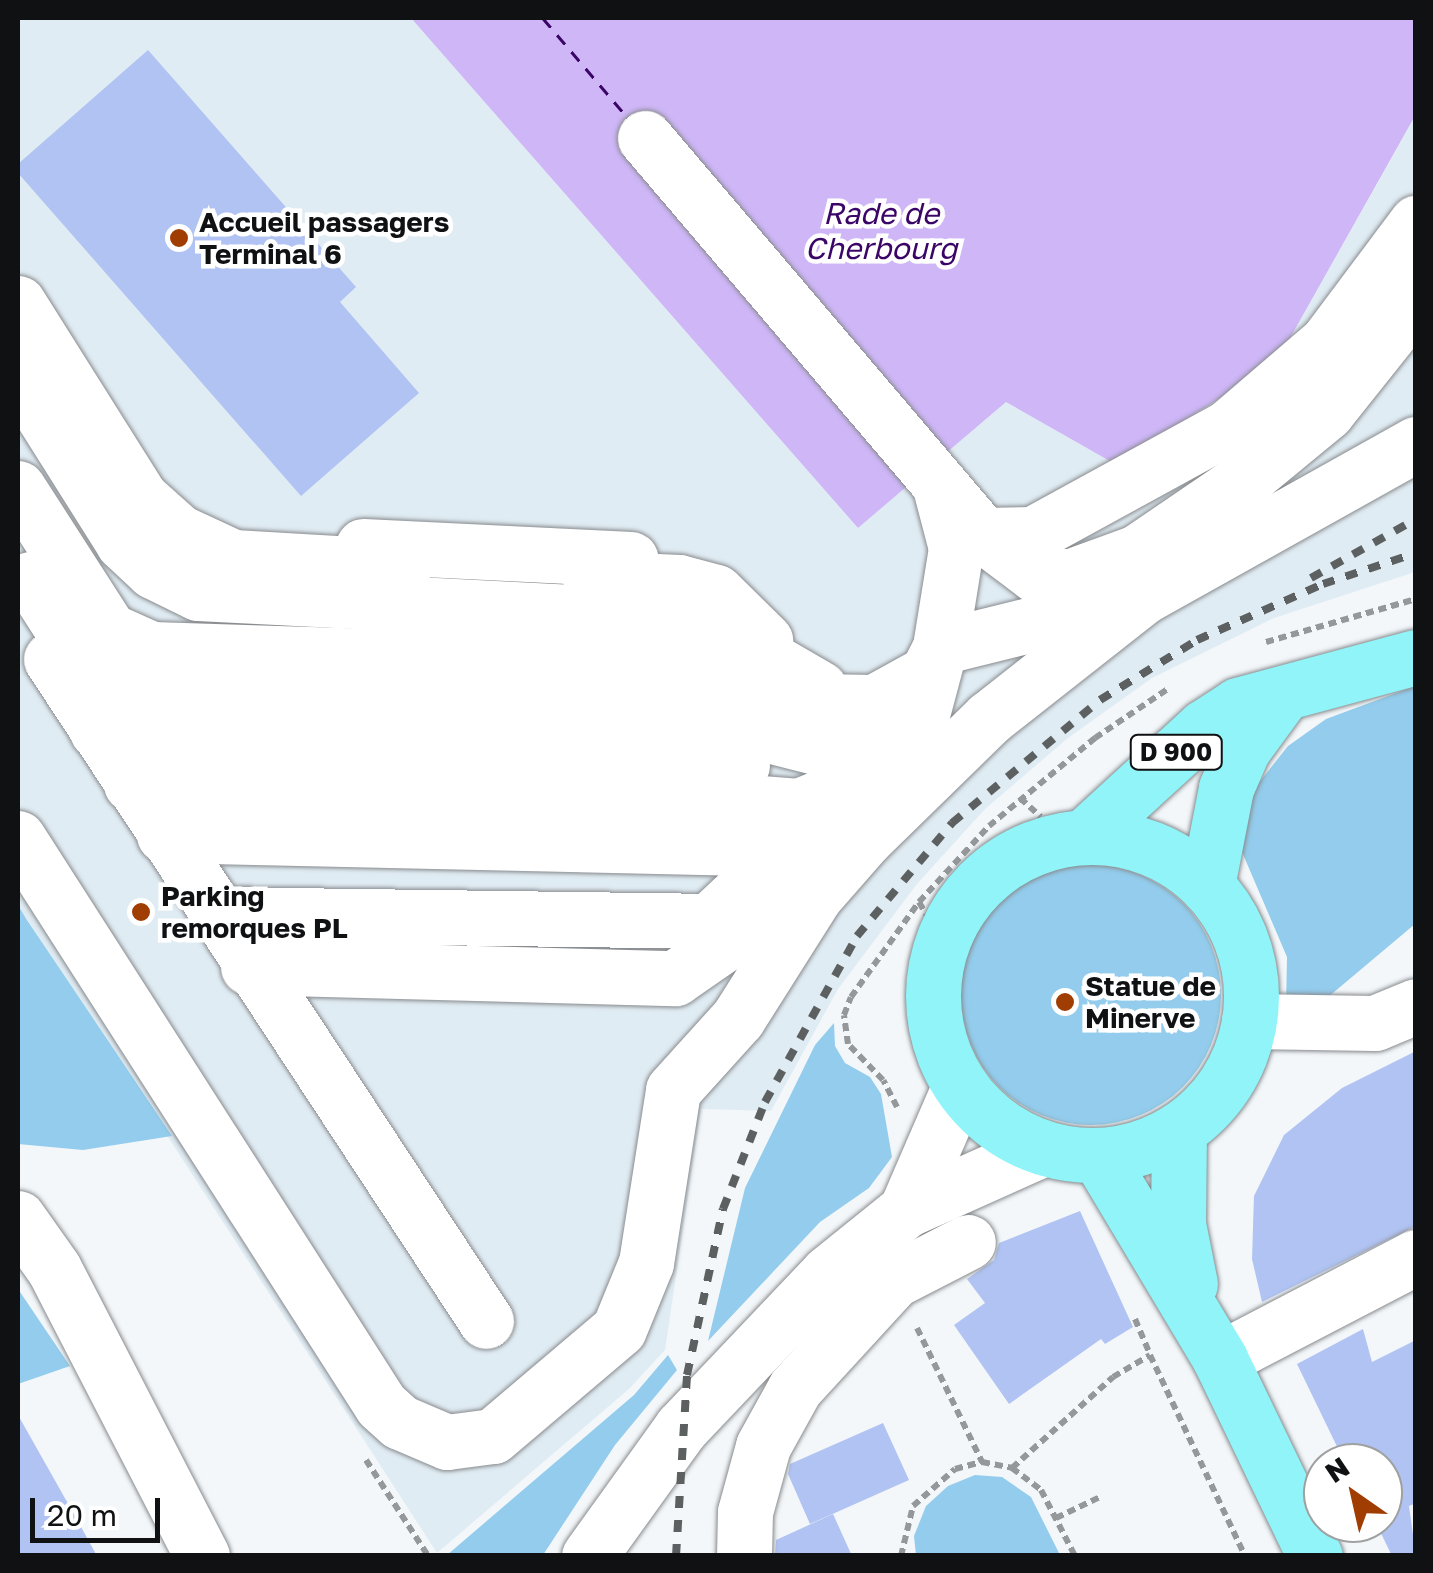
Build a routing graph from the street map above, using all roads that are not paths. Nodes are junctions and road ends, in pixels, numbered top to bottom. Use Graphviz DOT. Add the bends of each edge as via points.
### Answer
graph roads {
  1 [pos="645,138"];
  2 [pos="1416,222"];
  3 [pos="1416,262"];
  4 [pos="18,269"];
  5 [pos="1416,300"];
  6 [pos="18,303"];
  7 [pos="18,343"];
  8 [pos="18,376"];
  9 [pos="18,410"];
  10 [pos="1416,444"];
  11 [pos="18,454"];
  12 [pos="934,478"];
  13 [pos="18,488"];
  14 [pos="18,522"];
  15 [pos="1000,548"];
  16 [pos="18,560"];
  17 [pos="1144,596"];
  18 [pos="18,606"];
  19 [pos="1416,658"];
  20 [pos="790,668"];
  21 [pos="1284,694"];
  22 [pos="673,751"];
  23 [pos="864,761"];
  24 [pos="165,836"];
  25 [pos="1084,837"];
  26 [pos="18,838"];
  27 [pos="1207,886"];
  28 [pos="1416,1006"];
  29 [pos="1249,1021"];
  30 [pos="960,1086"];
  31 [pos="1179,1129"];
  32 [pos="1044,1148"];
  33 [pos="1098,1155"];
  34 [pos="906,1210"];
  35 [pos="18,1218"];
  36 [pos="968,1242"];
  37 [pos="1416,1257"];
  38 [pos="486,1321"];
  39 [pos="1208,1337"];
  40 [pos="202,1556"];
  41 [pos="588,1556"];
  42 [pos="744,1556"];
  43 [pos="1316,1556"];
  1 -- 12 [label="street"];
  2 -- 15 [label="street" via="1327,342 1227,428"];
  3 -- 15 [label="street" via="1337,362 1295,400 1121,506"];
  4 -- 22 [label="street" via="163,489 219,528 294,543"];
  5 -- 15 [label="street" via="1294,443 1170,532 1071,576 1036,575"];
  6 -- 22 [label="street" via="141,498 200,546"];
  7 -- 22 [label="street" via="128,516 170,556 206,572 264,581"];
  8 -- 22 [label="street" via="123,544 153,571 198,593"];
  9 -- 22 [label="street" via="113,562 132,582 181,609 249,620"];
  10 -- 17 [label="street"];
  11 -- 22 [label="street" via="105,590 136,617"];
  12 -- 15 [label="street"];
  12 -- 23 [label="street" via="956,548"];
  13 -- 22 [label="street" via="110,630 151,649"];
  14 -- 22 [label="street" via="90,635 125,667"];
  16 -- 22 [label="street" via="84,663 109,686"];
  17 -- 23 [label="street"];
  17 -- 26 [label="street" via="943,760 815,896 738,1018 673,1090 646,1263 619,1329 494,1436 447,1442 400,1422 381,1405"];
  18 -- 24 [label="street"];
  19 -- 21 [label="main road, D 900"];
  20 -- 22 [label="street" via="726,634"];
  20 -- 22 [label="street" via="694,568 673,560"];
  20 -- 23 [label="street" via="890,698"];
  21 -- 25 [label="main road, D 900" via="1238,704 1204,727"];
  21 -- 27 [label="main road, D 900" via="1243,749 1226,788"];
  22 -- 23 [label="street"];
  22 -- 23 [label="street" via="846,777"];
  22 -- 23 [label="street" via="770,828"];
  22 -- 23 [label="street" via="846,730 891,712"];
  22 -- 23 [label="street" via="891,777 916,737"];
  22 -- 24 [label="street"];
  22 -- 24 [label="street"];
  22 -- 24 [label="street"];
  22 -- 24 [label="street"];
  24 -- 38 [label="street"];
  25 -- 27 [label="main road" via="1151,848"];
  25 -- 30 [label="main road" via="1009,860 962,904 930,922 934,1016"];
  27 -- 29 [label="main road" via="1244,948"];
  28 -- 29 [label="street" via="1375,1024"];
  29 -- 31 [label="main road" via="1226,1083"];
  30 -- 32 [label="main road" via="996,1124"];
  30 -- 34 [label="street"];
  31 -- 33 [label="main road" via="1132,1150"];
  31 -- 39 [label="main road" via="1178,1224"];
  32 -- 33 [label="main road"];
  32 -- 34 [label="street"];
  33 -- 39 [label="main road"];
  34 -- 41 [label="street" via="763,1336 636,1483"];
  35 -- 40 [label="street" via="54,1269"];
  36 -- 42 [label="street" via="894,1280 836,1337 763,1446 745,1512"];
  37 -- 39 [label="street"];
  39 -- 43 [label="main road"];
}
